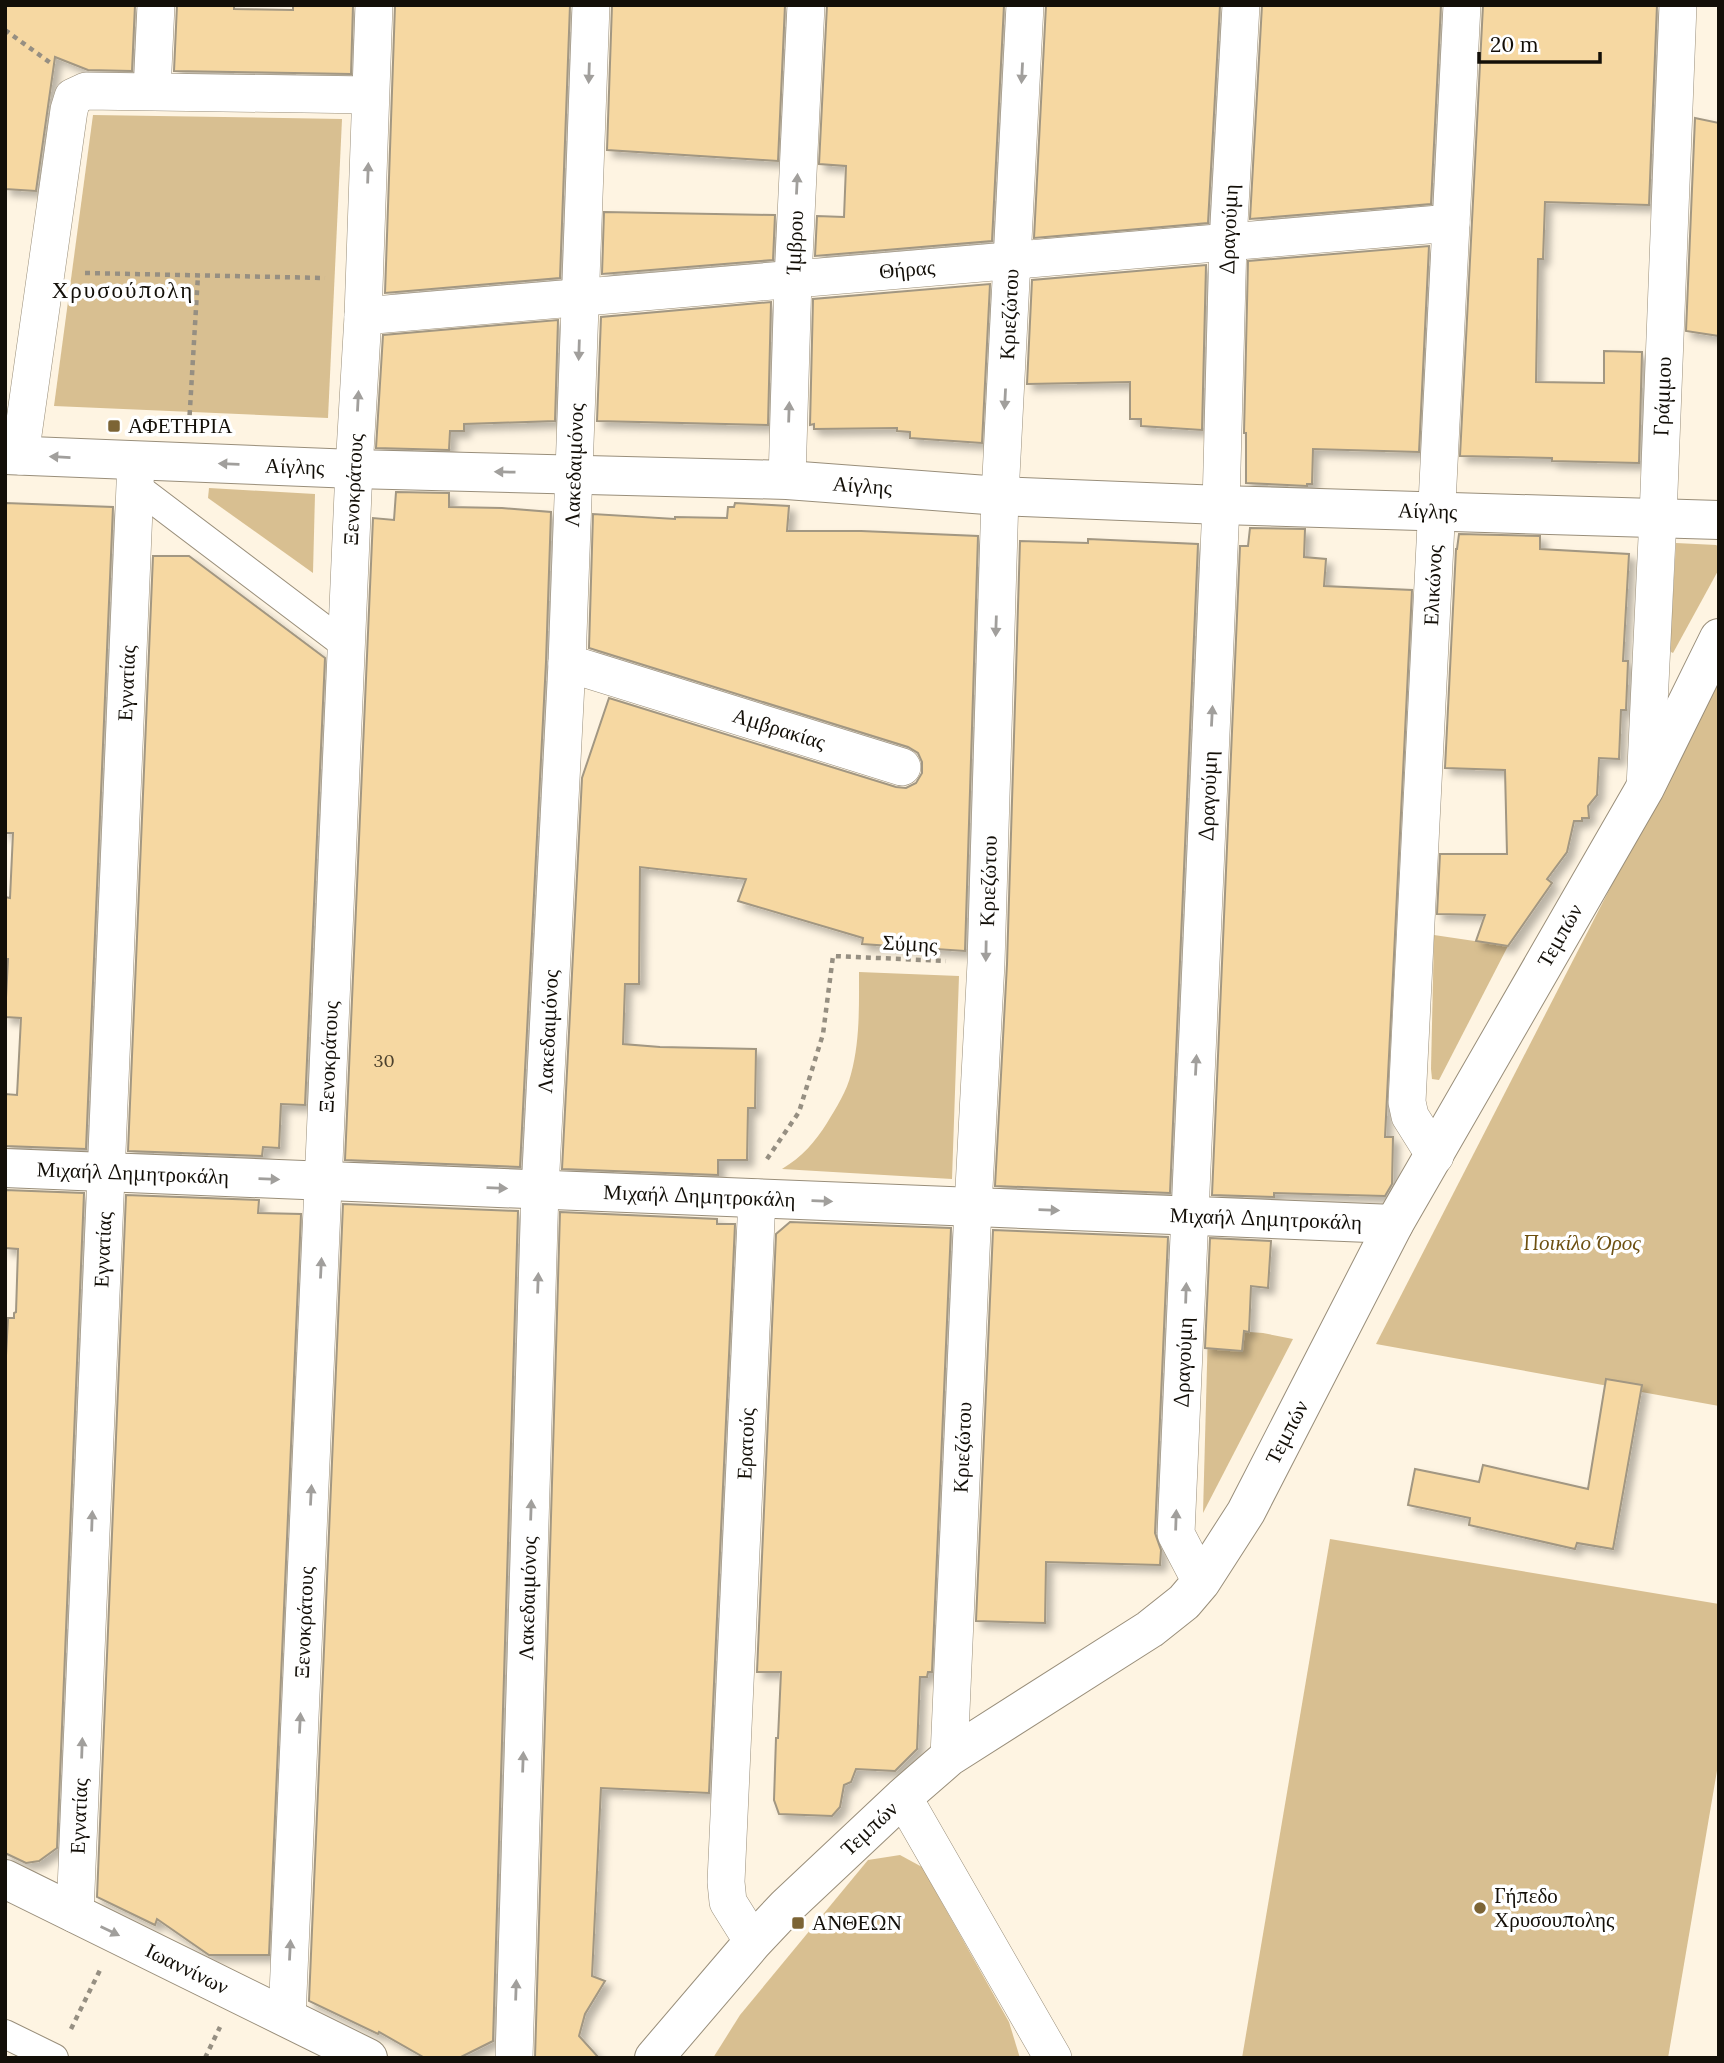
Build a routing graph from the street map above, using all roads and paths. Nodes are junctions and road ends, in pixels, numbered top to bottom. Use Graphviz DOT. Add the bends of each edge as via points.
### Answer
graph roads {
  1 [pos="156,5"];
  2 [pos="374,5"];
  3 [pos="591,5"];
  4 [pos="806,5"];
  5 [pos="1025,5"];
  6 [pos="1241,5"];
  7 [pos="1462,5"];
  8 [pos="1678,5"];
  9 [pos="5,30"];
  10 [pos="50,61"];
  11 [pos="152,91"];
  12 [pos="370,94"];
  13 [pos="1451,223"];
  14 [pos="1228,242"];
  15 [pos="1013,260"];
  16 [pos="46,272"];
  17 [pos="198,275"];
  18 [pos="364,279"];
  19 [pos="793,279"];
  20 [pos="581,297"];
  21 [pos="363,316"];
  22 [pos="12,455"];
  23 [pos="187,463"];
  24 [pos="354,469"];
  25 [pos="135,473"];
  26 [pos="574,474"];
  27 [pos="786,480"];
  28 [pos="1000,496"];
  29 [pos="1221,505"];
  30 [pos="1436,511"];
  31 [pos="1658,517"];
  32 [pos="1719,520"];
  33 [pos="1719,638"];
  34 [pos="348,647"];
  35 [pos="567,663"];
  36 [pos="902,767"];
  37 [pos="1645,788"];
  38 [pos="986,963"];
  39 [pos="1435,1156"];
  40 [pos="5,1168"];
  41 [pos="107,1172"];
  42 [pos="325,1181"];
  43 [pos="540,1190"];
  44 [pos="757,1198"];
  45 [pos="973,1207"];
  46 [pos="1189,1216"];
  47 [pos="1394,1224"];
  48 [pos="1201,1582"];
  49 [pos="949,1757"];
  50 [pos="903,1797"];
  51 [pos="5,1880"];
  52 [pos="75,1914"];
  53 [pos="117,1935"];
  54 [pos="753,1942"];
  55 [pos="287,2018"];
  56 [pos="69,2033"];
  57 [pos="5,2034"];
  58 [pos="54,2058"];
  59 [pos="368,2058"];
  60 [pos="514,2058"];
  61 [pos="654,2058"];
  62 [pos="1053,2058"];
  1 -- 11 [label="street"];
  2 -- 12 [label="street, Ξενοκράτους"];
  3 -- 20 [label="street, Λακεδαιμόνος, one-way"];
  19 -- 4 [label="street, Ίμβρου, one-way"];
  5 -- 15 [label="street, Κριεζώτου, one-way"];
  6 -- 14 [label="street, Δραγούμη"];
  7 -- 13 [label="street, Ελικώνος"];
  8 -- 31 [label="street, Γράμμου"];
  9 -- 10 [label="path"];
  11 -- 12 [label="street"];
  11 -- 16 [label="street" via="86,91 73,97"];
  18 -- 12 [label="street, Ξενοκράτους, one-way"];
  13 -- 14 [label="street, Θήρας"];
  13 -- 30 [label="street, Ελικώνος"];
  14 -- 15 [label="street, Θήρας"];
  14 -- 29 [label="street, Δραγούμη"];
  15 -- 19 [label="street, Θήρας"];
  15 -- 28 [label="street, Κριεζώτου, one-way"];
  16 -- 17 [label="path"];
  16 -- 22 [label="street"];
  17 -- 18 [label="path"];
  17 -- 23 [label="path"];
  18 -- 21 [label="street, Ξενοκράτους"];
  19 -- 20 [label="street, Θήρας"];
  27 -- 19 [label="street, Ίμβρου, one-way"];
  20 -- 21 [label="street, Θήρας"];
  20 -- 26 [label="street, Λακεδαιμόνος, one-way"];
  24 -- 21 [label="street, Ξενοκράτους, one-way"];
  25 -- 22 [label="street, Αίγλης, one-way"];
  24 -- 23 [label="street, Αίγλης, one-way"];
  23 -- 25 [label="street, Αίγλης"];
  26 -- 24 [label="street, Αίγλης, one-way"];
  24 -- 34 [label="street, Ξενοκράτους"];
  25 -- 34 [label="street"];
  25 -- 41 [label="street, Εγνατίας"];
  26 -- 27 [label="street, Αίγλης"];
  26 -- 35 [label="street, Λακεδαιμόνος"];
  27 -- 28 [label="street, Αίγλης"];
  28 -- 29 [label="street, Αίγλης"];
  28 -- 38 [label="street, Κριεζώτου, one-way"];
  29 -- 30 [label="street, Αίγλης"];
  46 -- 29 [label="street, Δραγούμη, one-way"];
  30 -- 31 [label="street, Αίγλης"];
  30 -- 39 [label="street, Ελικώνος" via="1407,1102 1410,1116"];
  31 -- 32 [label="street, Αίγλης"];
  31 -- 37 [label="street, Γράμμου"];
  33 -- 37 [label="street, Τεμπών"];
  34 -- 42 [label="street, Ξενοκράτους"];
  35 -- 36 [label="street, Αμβρακίας"];
  35 -- 43 [label="street, Λακεδαιμόνος"];
  37 -- 39 [label="street, Τεμπών"];
  38 -- 44 [label="path, Σύμης" via="833,956 823,1034 799,1112 765,1161"];
  38 -- 45 [label="street, Κριεζώτου"];
  39 -- 47 [label="street, Τεμπών"];
  40 -- 41 [label="street, Μιχαήλ Δημητροκάλη"];
  41 -- 42 [label="street, Μιχαήλ Δημητροκάλη, one-way"];
  52 -- 41 [label="street, Εγνατίας, one-way"];
  42 -- 43 [label="street, Μιχαήλ Δημητροκάλη, one-way"];
  55 -- 42 [label="street, Ξενοκράτους, one-way"];
  43 -- 44 [label="street, Μιχαήλ Δημητροκάλη"];
  60 -- 43 [label="street, Λακεδαιμόνος, one-way"];
  44 -- 45 [label="street, Μιχαήλ Δημητροκάλη, one-way"];
  44 -- 54 [label="street, Ερατούς" via="726,1882 728,1902"];
  45 -- 46 [label="street, Μιχαήλ Δημητροκάλη, one-way"];
  45 -- 49 [label="street, Κριεζώτου"];
  46 -- 47 [label="street, Μιχαήλ Δημητροκάλη"];
  48 -- 46 [label="street, Δραγούμη, one-way" via="1176,1534"];
  47 -- 48 [label="street, Τεμπών" via="1246,1512"];
  48 -- 49 [label="street, Τεμπών" via="1150,1629"];
  49 -- 50 [label="street, Τεμπών"];
  50 -- 54 [label="street, Τεμπών"];
  50 -- 62 [label="street"];
  51 -- 52 [label="street, Ιωαννίνων"];
  52 -- 53 [label="street, Ιωαννίνων, one-way"];
  53 -- 55 [label="street, Ιωαννίνων"];
  53 -- 56 [label="path"];
  54 -- 61 [label="street, Τεμπών"];
  55 -- 59 [label="street, Ιωαννίνων"];
  57 -- 58 [label="street"];
}
